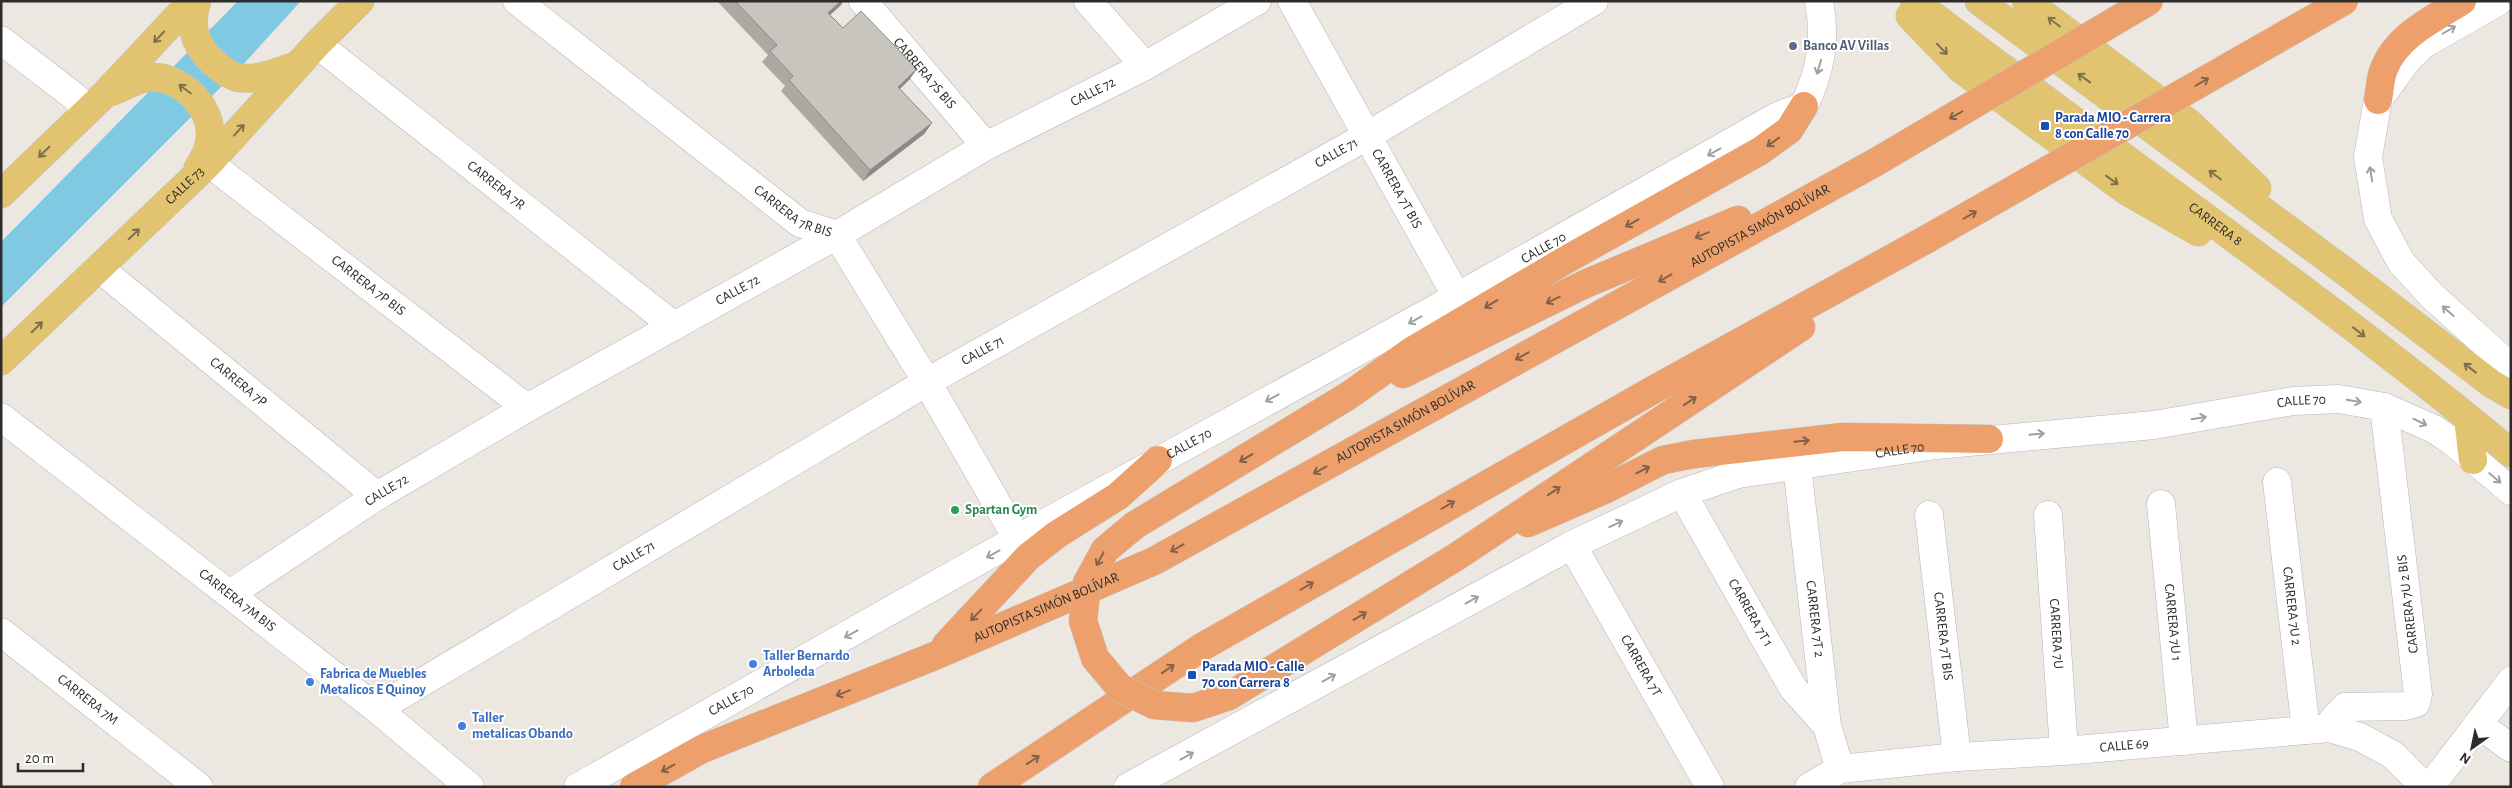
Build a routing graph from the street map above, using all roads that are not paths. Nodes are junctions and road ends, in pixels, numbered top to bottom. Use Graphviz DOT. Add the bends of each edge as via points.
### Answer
graph roads {
  1 [pos="360,1"];
  2 [pos="517,1"];
  3 [pos="864,1"];
  4 [pos="1088,1"];
  5 [pos="1257,1"];
  6 [pos="1292,1"];
  7 [pos="1594,1"];
  8 [pos="1819,1"];
  9 [pos="1897,1"];
  10 [pos="1914,1"];
  11 [pos="1979,1"];
  12 [pos="2026,1"];
  13 [pos="2149,1"];
  14 [pos="2344,1"];
  15 [pos="2462,1"];
  16 [pos="2499,1"];
  17 [pos="194,7"];
  18 [pos="1,40"];
  19 [pos="317,44"];
  20 [pos="297,65"];
  21 [pos="1145,66"];
  22 [pos="2378,100"];
  23 [pos="96,102"];
  24 [pos="1804,106"];
  25 [pos="1367,136"];
  26 [pos="986,146"];
  27 [pos="203,162"];
  28 [pos="1876,162"];
  29 [pos="1,194"];
  30 [pos="837,235"];
  31 [pos="1927,239"];
  32 [pos="99,268"];
  33 [pos="2343,270"];
  34 [pos="1457,297"];
  35 [pos="2321,302"];
  36 [pos="674,326"];
  37 [pos="1,361"];
  38 [pos="2511,367"];
  39 [pos="927,382"];
  40 [pos="2511,395"];
  41 [pos="1348,396"];
  42 [pos="2384,407"];
  43 [pos="527,408"];
  44 [pos="1,417"];
  45 [pos="2468,418"];
  46 [pos="1989,438"];
  47 [pos="2511,453"];
  48 [pos="1158,460"];
  49 [pos="2473,460"];
  50 [pos="1797,466"];
  51 [pos="2276,482"];
  52 [pos="2511,491"];
  53 [pos="1682,493"];
  54 [pos="377,496"];
  55 [pos="2161,504"];
  56 [pos="1929,515"];
  57 [pos="2048,515"];
  58 [pos="1018,540"];
  59 [pos="1572,545"];
  60 [pos="1456,558"];
  61 [pos="230,594"];
  62 [pos="1,632"];
  63 [pos="936,655"];
  64 [pos="2511,681"];
  65 [pos="377,708"];
  66 [pos="2478,724"];
  67 [pos="1826,726"];
  68 [pos="2318,729"];
  69 [pos="2184,741"];
  70 [pos="2511,748"];
  71 [pos="2064,751"];
  72 [pos="1957,757"];
  73 [pos="1840,769"];
  74 [pos="1166,778"];
  75 [pos="199,787"];
  76 [pos="470,787"];
  77 [pos="578,787"];
  78 [pos="634,787"];
  79 [pos="992,787"];
  80 [pos="1128,787"];
  81 [pos="1710,787"];
  82 [pos="1809,787"];
  83 [pos="2424,787"];
  84 [pos="2430,787"];
  1 -- 19 [label="main road, CALLE 73"];
  2 -- 30 [label="street, CARRERA 7R BIS" via="800,223"];
  3 -- 26 [label="street, CARRERA 7S BIS"];
  4 -- 21 [label="street"];
  5 -- 21 [label="street, CALLE 72"];
  6 -- 25 [label="street, CARRERA 7T BIS"];
  7 -- 25 [label="street, CALLE 71"];
  8 -- 24 [label="street, one-way" via="1823,41 1821,61"];
  9 -- 35 [label="main road, one-way" via="1961,69 2128,192"];
  10 -- 35 [label="main road, CARRERA 8"];
  33 -- 11 [label="main road, one-way"];
  33 -- 12 [label="main road, one-way" via="2190,123"];
  13 -- 28 [label="highway, AUTOPISTA SIMÓN BOLÍVAR, one-way, bridge"];
  31 -- 14 [label="highway, one-way, bridge"];
  15 -- 22 [label="highway" via="2412,32 2397,48 2384,69"];
  22 -- 16 [label="street, one-way" via="2409,58 2424,44"];
  17 -- 20 [label="main road" via="196,40 208,58 233,76 256,78"];
  17 -- 23 [label="main road, one-way"];
  18 -- 23 [label="street" via="75,97"];
  19 -- 20 [label="main road, CALLE 73"];
  19 -- 36 [label="street, CARRERA 7R"];
  27 -- 20 [label="main road, CALLE 73, one-way"];
  21 -- 26 [label="street, CALLE 72"];
  38 -- 22 [label="street, one-way" via="2432,296 2401,262 2378,219 2368,157"];
  27 -- 23 [label="main road, one-way" via="210,128 206,114 191,94 177,84 164,78 138,80"];
  23 -- 29 [label="main road, one-way"];
  24 -- 34 [label="street, CALLE 70, one-way" via="1778,116"];
  24 -- 41 [label="highway, one-way" via="1790,130 1760,151 1568,258 1413,350"];
  25 -- 34 [label="street, CARRERA 7T BIS"];
  25 -- 39 [label="street, CALLE 71"];
  26 -- 30 [label="street, CALLE 72"];
  32 -- 27 [label="main road, CALLE 73, one-way"];
  27 -- 43 [label="street, CARRERA 7P BIS"];
  28 -- 41 [label="highway, one-way" via="1585,284 1423,365"];
  28 -- 63 [label="highway, AUTOPISTA SIMÓN BOLÍVAR, one-way" via="1154,561"];
  30 -- 36 [label="street, CALLE 72"];
  30 -- 39 [label="street, CARRERA 7R BIS"];
  60 -- 31 [label="highway, one-way"];
  79 -- 31 [label="highway, one-way" via="1202,647 1653,390"];
  37 -- 32 [label="main road, CALLE 73, one-way"];
  32 -- 54 [label="street, CARRERA 7P"];
  40 -- 33 [label="main road, one-way" via="2492,384"];
  34 -- 48 [label="street, CALLE 70, one-way"];
  35 -- 45 [label="main road, CARRERA 8, one-way"];
  36 -- 43 [label="street, CALLE 72"];
  39 -- 58 [label="street, CARRERA 7R BIS"];
  39 -- 65 [label="street, CALLE 71"];
  41 -- 60 [label="highway, one-way, bridge" via="1135,525 1105,550 1087,583 1083,621 1095,658 1120,688 1154,705 1193,708 1229,696"];
  46 -- 42 [label="street, CALLE 70, one-way" via="2154,425 2294,401 2339,399"];
  42 -- 49 [label="street, one-way" via="2434,429"];
  42 -- 68 [label="street, CARRERA 7U 2 BIS" via="2418,694 2416,703 2405,706 2345,707 2334,720"];
  43 -- 54 [label="street, CALLE 72"];
  44 -- 61 [label="street, CARRERA 7M BIS"];
  45 -- 47 [label="main road, CARRERA 8"];
  45 -- 49 [label="main road"];
  46 -- 50 [label="street, CALLE 70"];
  60 -- 46 [label="highway, one-way" via="1663,460 1730,448 1843,437"];
  48 -- 58 [label="street, CALLE 70"];
  48 -- 63 [label="highway, one-way" via="1118,496 1056,535 1028,557"];
  49 -- 52 [label="street, one-way"];
  50 -- 53 [label="street, CALLE 70" via="1738,474"];
  50 -- 67 [label="street, CARRERA 7T 2"];
  51 -- 68 [label="street, CARRERA 7U 2"];
  59 -- 53 [label="street, CALLE 70, one-way"];
  53 -- 67 [label="street, CARRERA 7T 1" via="1793,688"];
  54 -- 61 [label="street, CALLE 72"];
  55 -- 69 [label="street, CARRERA 7U 1"];
  56 -- 72 [label="street, CARRERA 7T BIS"];
  57 -- 71 [label="street, CARRERA 7U"];
  58 -- 77 [label="street, CALLE 70, one-way"];
  74 -- 59 [label="street, CALLE 70, one-way"];
  59 -- 81 [label="street, CARRERA 7T"];
  61 -- 65 [label="street, CARRERA 7M BIS"];
  62 -- 75 [label="street, CARRERA 7M"];
  63 -- 78 [label="highway, AUTOPISTA SIMÓN BOLÍVAR, one-way" via="702,749"];
  64 -- 66 [label="street"];
  65 -- 76 [label="street, CARRERA 7M BIS"];
  66 -- 70 [label="street"];
  66 -- 84 [label="street"];
  67 -- 73 [label="street, CARRERA 7T 2"];
  68 -- 69 [label="street, CALLE 69"];
  68 -- 83 [label="street, CALLE 69" via="2360,737 2393,755"];
  69 -- 71 [label="street, CALLE 69"];
  71 -- 72 [label="street, CALLE 69"];
  72 -- 73 [label="street, CALLE 69"];
  73 -- 82 [label="street, CALLE 69"];
  74 -- 80 [label="street, CALLE 70"];
}
